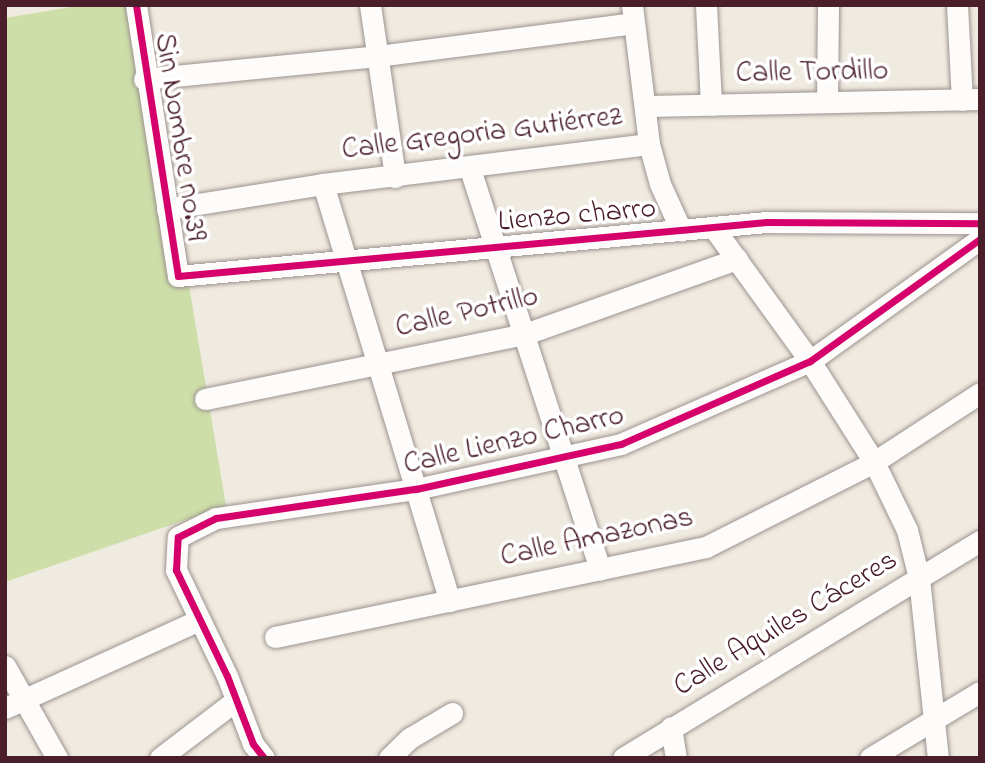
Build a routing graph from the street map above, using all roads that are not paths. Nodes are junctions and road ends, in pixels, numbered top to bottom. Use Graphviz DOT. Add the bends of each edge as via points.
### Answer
graph roads {
  1 [pos="135,5"];
  2 [pos="370,5"];
  3 [pos="706,5"];
  4 [pos="828,5"];
  5 [pos="957,5"];
  6 [pos="633,14"];
  7 [pos="377,56"];
  8 [pos="144,79"];
  9 [pos="971,99"];
  10 [pos="827,102"];
  11 [pos="711,105"];
  12 [pos="646,106"];
  13 [pos="649,144"];
  14 [pos="470,169"];
  15 [pos="394,177"];
  16 [pos="323,184"];
  17 [pos="167,209"];
  18 [pos="980,223"];
  19 [pos="713,227"];
  20 [pos="681,230"];
  21 [pos="980,239"];
  22 [pos="497,247"];
  23 [pos="737,260"];
  24 [pos="344,261"];
  25 [pos="178,276"];
  26 [pos="525,334"];
  27 [pos="810,361"];
  28 [pos="380,363"];
  29 [pos="980,393"];
  30 [pos="205,399"];
  31 [pos="564,457"];
  32 [pos="874,462"];
  33 [pos="416,489"];
  34 [pos="980,541"];
  35 [pos="600,569"];
  36 [pos="919,578"];
  37 [pos="450,601"];
  38 [pos="197,621"];
  39 [pos="275,637"];
  40 [pos="5,666"];
  41 [pos="980,691"];
  42 [pos="236,701"];
  43 [pos="14,704"];
  44 [pos="452,713"];
  45 [pos="937,717"];
  46 [pos="671,727"];
  47 [pos="57,758"];
  48 [pos="160,758"];
  49 [pos="264,758"];
  50 [pos="389,758"];
  51 [pos="623,758"];
  52 [pos="676,758"];
  53 [pos="870,758"];
  54 [pos="938,758"];
  1 -- 8 [label="street, Sin Nombre no.39"];
  2 -- 7 [label="street"];
  3 -- 11 [label="street"];
  4 -- 10 [label="street"];
  5 -- 9 [label="street"];
  6 -- 7 [label="street"];
  6 -- 12 [label="street"];
  7 -- 8 [label="street"];
  7 -- 15 [label="street"];
  8 -- 17 [label="street, Sin Nombre no.39"];
  9 -- 10 [label="street, Calle Tordillo"];
  10 -- 11 [label="street, Calle Tordillo"];
  11 -- 12 [label="street, Calle Tordillo"];
  12 -- 13 [label="street"];
  13 -- 14 [label="street, Calle Gregoria Gutiérrez"];
  13 -- 20 [label="street" via="660,184"];
  14 -- 15 [label="street, Calle Gregoria Gutiérrez"];
  14 -- 22 [label="street"];
  15 -- 16 [label="street, Calle Gregoria Gutiérrez"];
  16 -- 17 [label="street, Calle Gregoria Gutiérrez"];
  16 -- 24 [label="street"];
  17 -- 25 [label="street, Sin Nombre no.39"];
  18 -- 19 [label="street, Lienzo charro" via="767,222"];
  19 -- 20 [label="street, Lienzo charro"];
  19 -- 23 [label="street"];
  20 -- 22 [label="street, Lienzo charro"];
  21 -- 27 [label="street, Calle Lienzo Charro"];
  22 -- 24 [label="street, Lienzo charro"];
  22 -- 26 [label="street"];
  23 -- 26 [label="street, Calle Potrillo"];
  23 -- 27 [label="street"];
  24 -- 25 [label="street, Lienzo charro"];
  24 -- 28 [label="street"];
  26 -- 28 [label="street, Calle Potrillo"];
  26 -- 31 [label="street"];
  27 -- 31 [label="street, Calle Lienzo Charro" via="621,444"];
  27 -- 32 [label="street"];
  28 -- 30 [label="street, Calle Potrillo"];
  28 -- 33 [label="street"];
  29 -- 32 [label="street, Calle Amazonas"];
  31 -- 33 [label="street, Calle Lienzo Charro"];
  31 -- 35 [label="street"];
  32 -- 35 [label="street, Calle Amazonas" via="706,547"];
  32 -- 36 [label="street" via="907,530"];
  33 -- 37 [label="street"];
  33 -- 38 [label="street, Calle Lienzo Charro" via="216,518 178,537 176,570"];
  34 -- 36 [label="street, Calle Aquiles Cáceres"];
  35 -- 37 [label="street, Calle Amazonas"];
  36 -- 45 [label="street"];
  36 -- 46 [label="street, Calle Aquiles Cáceres"];
  37 -- 39 [label="street, Calle Amazonas"];
  38 -- 42 [label="street"];
  38 -- 43 [label="street"];
  40 -- 43 [label="street"];
  41 -- 45 [label="street"];
  42 -- 48 [label="street"];
  42 -- 49 [label="street" via="253,744"];
  43 -- 47 [label="street"];
  44 -- 50 [label="street" via="410,738"];
  45 -- 53 [label="street"];
  45 -- 54 [label="street"];
  46 -- 51 [label="street, Calle Aquiles Cáceres"];
  46 -- 52 [label="street"];
}
